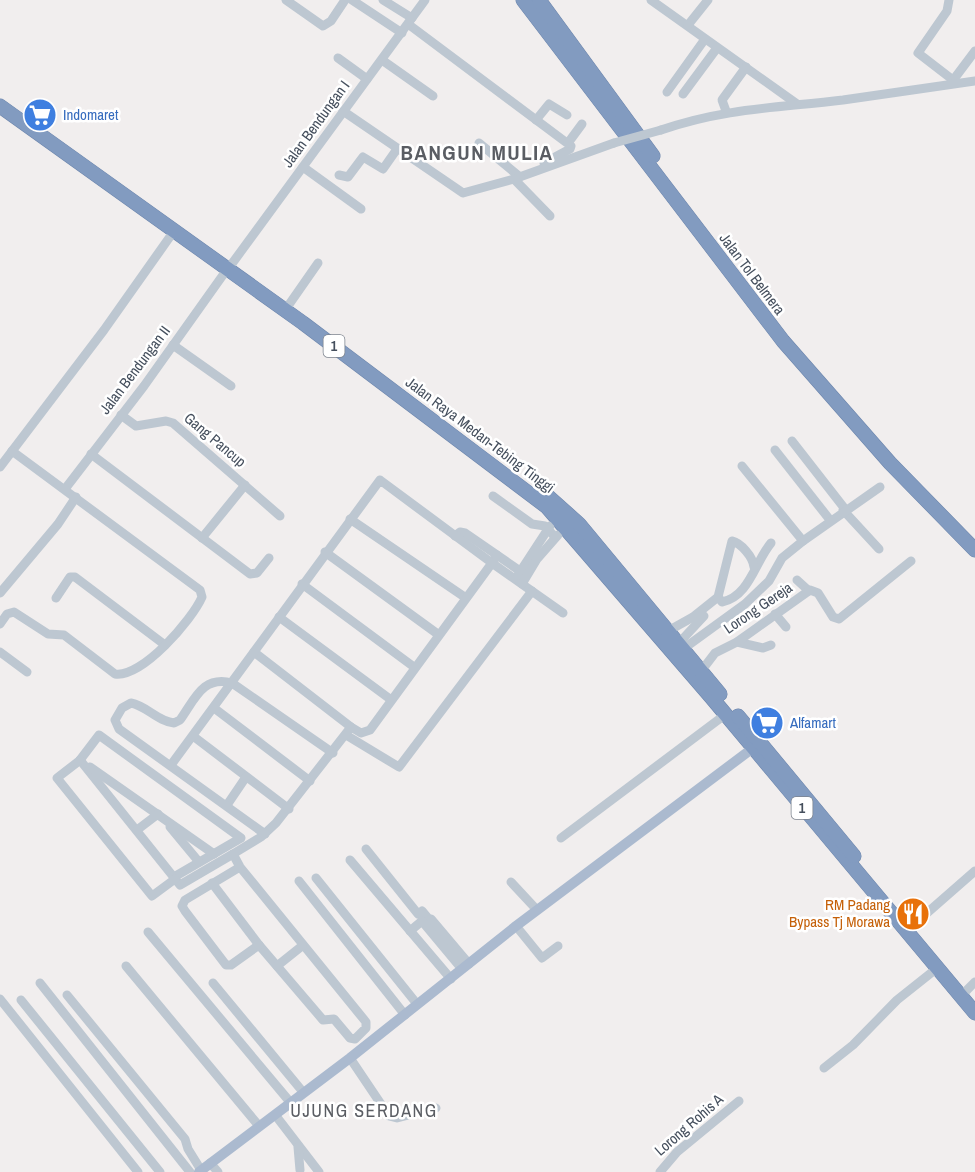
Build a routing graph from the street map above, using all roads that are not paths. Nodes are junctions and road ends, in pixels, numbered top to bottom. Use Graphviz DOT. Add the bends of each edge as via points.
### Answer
graph roads {
  1 [pos="286,0"];
  2 [pos="345,0"];
  3 [pos="352,0"];
  4 [pos="384,0"];
  5 [pos="425,0"];
  6 [pos="523,0"];
  7 [pos="539,0"];
  8 [pos="651,0"];
  9 [pos="708,0"];
  10 [pos="949,0"];
  11 [pos="410,21"];
  12 [pos="688,25"];
  13 [pos="402,33"];
  14 [pos="705,39"];
  15 [pos="717,48"];
  16 [pos="975,51"];
  17 [pos="338,58"];
  18 [pos="382,60"];
  19 [pos="746,67"];
  20 [pos="367,79"];
  21 [pos="975,81"];
  22 [pos="952,82"];
  23 [pos="667,92"];
  24 [pos="683,94"];
  25 [pos="433,96"];
  26 [pos="0,99"];
  27 [pos="797,104"];
  28 [pos="0,106"];
  29 [pos="343,111"];
  30 [pos="726,111"];
  31 [pos="567,115"];
  32 [pos="536,120"];
  33 [pos="582,124"];
  34 [pos="568,143"];
  35 [pos="479,144"];
  36 [pos="397,149"];
  37 [pos="303,167"];
  38 [pos="539,169"];
  39 [pos="339,175"];
  40 [pos="517,178"];
  41 [pos="361,209"];
  42 [pos="550,216"];
  43 [pos="174,231"];
  44 [pos="318,263"];
  45 [pos="230,267"];
  46 [pos="754,297"];
  47 [pos="288,306"];
  48 [pos="173,345"];
  49 [pos="231,386"];
  50 [pos="121,416"];
  51 [pos="792,441"];
  52 [pos="775,450"];
  53 [pos="12,451"];
  54 [pos="91,454"];
  55 [pos="742,466"];
  56 [pos="0,467"];
  57 [pos="245,485"];
  58 [pos="880,487"];
  59 [pos="65,489"];
  60 [pos="493,496"];
  61 [pos="76,497"];
  62 [pos="844,510"];
  63 [pos="280,516"];
  64 [pos="556,516"];
  65 [pos="350,519"];
  66 [pos="830,520"];
  67 [pos="567,528"];
  68 [pos="552,533"];
  69 [pos="202,538"];
  70 [pos="975,538"];
  71 [pos="803,540"];
  72 [pos="771,543"];
  73 [pos="879,549"];
  74 [pos="975,550"];
  75 [pos="325,552"];
  76 [pos="269,558"];
  77 [pos="495,559"];
  78 [pos="911,561"];
  79 [pos="754,567"];
  80 [pos="519,578"];
  81 [pos="797,580"];
  82 [pos="620,583"];
  83 [pos="302,584"];
  84 [pos="532,591"];
  85 [pos="808,591"];
  86 [pos="0,593"];
  87 [pos="56,598"];
  88 [pos="466,598"];
  89 [pos="720,599"];
  90 [pos="637,603"];
  91 [pos="563,613"];
  92 [pos="776,614"];
  93 [pos="279,617"];
  94 [pos="695,620"];
  95 [pos="0,624"];
  96 [pos="786,627"];
  97 [pos="668,631"];
  98 [pos="439,635"];
  99 [pos="737,642"];
  100 [pos="165,645"];
  101 [pos="771,645"];
  102 [pos="681,646"];
  103 [pos="0,652"];
  104 [pos="254,652"];
  105 [pos="414,668"];
  106 [pos="702,670"];
  107 [pos="27,672"];
  108 [pos="232,683"];
  109 [pos="390,699"];
  110 [pos="214,708"];
  111 [pos="726,714"];
  112 [pos="349,731"];
  113 [pos="194,736"];
  114 [pos="753,748"];
  115 [pos="333,753"];
  116 [pos="79,761"];
  117 [pos="171,765"];
  118 [pos="246,777"];
  119 [pos="310,781"];
  120 [pos="227,805"];
  121 [pos="289,809"];
  122 [pos="160,815"];
  123 [pos="137,830"];
  124 [pos="263,836"];
  125 [pos="561,838"];
  126 [pos="366,849"];
  127 [pos="214,854"];
  128 [pos="236,860"];
  129 [pos="350,860"];
  130 [pos="199,862"];
  131 [pos="975,871"];
  132 [pos="175,878"];
  133 [pos="316,878"];
  134 [pos="299,881"];
  135 [pos="511,882"];
  136 [pos="212,883"];
  137 [pos="537,910"];
  138 [pos="426,920"];
  139 [pos="516,926"];
  140 [pos="911,927"];
  141 [pos="410,931"];
  142 [pos="148,932"];
  143 [pos="259,945"];
  144 [pos="302,946"];
  145 [pos="558,946"];
  146 [pos="126,966"];
  147 [pos="278,966"];
  148 [pos="466,966"];
  149 [pos="936,969"];
  150 [pos="451,979"];
  151 [pos="40,983"];
  152 [pos="213,983"];
  153 [pos="972,990"];
  154 [pos="67,995"];
  155 [pos="0,999"];
  156 [pos="21,1000"];
  157 [pos="417,1004"];
  158 [pos="975,1013"];
  159 [pos="405,1015"];
  160 [pos="350,1058"];
  161 [pos="824,1068"];
  162 [pos="303,1092"];
  163 [pos="739,1101"];
  164 [pos="290,1102"];
  165 [pos="436,1108"];
  166 [pos="276,1116"];
  167 [pos="259,1126"];
  168 [pos="297,1147"];
  169 [pos="200,1169"];
  170 [pos="300,1170"];
  171 [pos="138,1172"];
  172 [pos="160,1172"];
  173 [pos="218,1172"];
  174 [pos="319,1172"];
  175 [pos="660,1172"];
  1 -- 2 [label="street" via="322,26 331,21"];
  3 -- 13 [label="street"];
  4 -- 11 [label="street"];
  5 -- 11 [label="street, Jalan Bendungan I"];
  6 -- 46 [label="highway, Jalan Tol Belmera"];
  7 -- 46 [label="highway, Jalan Tol Belmera"];
  8 -- 12 [label="street"];
  9 -- 12 [label="street"];
  10 -- 22 [label="street" via="947,11 918,53"];
  11 -- 13 [label="street, Jalan Bendungan I"];
  11 -- 32 [label="street"];
  12 -- 14 [label="street"];
  13 -- 18 [label="street, Jalan Bendungan I"];
  14 -- 15 [label="street"];
  14 -- 23 [label="street"];
  15 -- 19 [label="street"];
  15 -- 24 [label="street"];
  16 -- 22 [label="street"];
  17 -- 20 [label="street"];
  18 -- 20 [label="street, Jalan Bendungan I"];
  18 -- 25 [label="street"];
  19 -- 27 [label="street"];
  19 -- 30 [label="street" via="722,100"];
  20 -- 29 [label="street, Jalan Bendungan I"];
  21 -- 22 [label="street"];
  22 -- 27 [label="street"];
  26 -- 45 [label="highway, Jalan Raya Medan-Tebing Tinggi / 1"];
  27 -- 30 [label="street"];
  28 -- 43 [label="highway, Jalan Raya Medan-Tebing Tinggi / 1"];
  29 -- 36 [label="street"];
  29 -- 37 [label="street, Jalan Bendungan I"];
  30 -- 38 [label="street, bridge"];
  31 -- 32 [label="street" via="549,104"];
  32 -- 34 [label="street"];
  33 -- 34 [label="street"];
  34 -- 38 [label="street" via="571,149"];
  35 -- 40 [label="street"];
  36 -- 39 [label="street" via="383,169 363,158 348,177"];
  36 -- 40 [label="street" via="460,193"];
  37 -- 41 [label="street"];
  37 -- 45 [label="street, Jalan Bendungan I"];
  38 -- 40 [label="street"];
  40 -- 42 [label="street"];
  43 -- 45 [label="highway, Jalan Raya Medan-Tebing Tinggi / 1"];
  43 -- 53 [label="street"];
  44 -- 47 [label="street"];
  45 -- 47 [label="highway, Jalan Raya Medan-Tebing Tinggi / 1"];
  45 -- 48 [label="street, Jalan Bendungan II"];
  45 -- 64 [label="highway, Jalan Raya Medan-Tebing Tinggi / 1"];
  46 -- 70 [label="highway, Jalan Tol Belmera" via="890,450"];
  46 -- 74 [label="highway, Jalan Tol Belmera" via="789,348 890,463"];
  47 -- 82 [label="highway, Jalan Raya Medan-Tebing Tinggi / 1" via="537,486 579,524"];
  48 -- 49 [label="street"];
  48 -- 50 [label="street, Jalan Bendungan II"];
  50 -- 54 [label="street, Jalan Bendungan II"];
  50 -- 57 [label="street, Gang Pancup" via="136,426 173,423"];
  51 -- 62 [label="street"];
  52 -- 66 [label="street"];
  53 -- 56 [label="street"];
  53 -- 59 [label="street"];
  54 -- 59 [label="street, Jalan Bendungan II"];
  54 -- 69 [label="street"];
  55 -- 71 [label="street"];
  57 -- 63 [label="street, Gang Pancup"];
  57 -- 69 [label="street"];
  58 -- 62 [label="street"];
  59 -- 61 [label="street"];
  60 -- 68 [label="street" via="532,524"];
  61 -- 86 [label="street"];
  61 -- 100 [label="street" via="201,592 200,602"];
  62 -- 66 [label="street"];
  62 -- 73 [label="street"];
  64 -- 67 [label="highway, Jalan Raya Medan-Tebing Tinggi / 1"];
  64 -- 68 [label="street"];
  65 -- 75 [label="street"];
  65 -- 77 [label="street" via="380,480 455,536"];
  65 -- 88 [label="street"];
  66 -- 71 [label="street"];
  67 -- 68 [label="street"];
  67 -- 82 [label="highway, Jalan Raya Medan-Tebing Tinggi / 1"];
  68 -- 80 [label="street"];
  69 -- 76 [label="street" via="253,575"];
  71 -- 102 [label="street" via="782,558 769,581 745,604"];
  72 -- 79 [label="street"];
  75 -- 83 [label="street"];
  75 -- 98 [label="street"];
  77 -- 80 [label="street"];
  77 -- 88 [label="street"];
  78 -- 85 [label="street, Lorong Gereja" via="839,620 818,593"];
  79 -- 89 [label="street" via="740,593 731,600"];
  79 -- 89 [label="street" via="749,555 732,541"];
  80 -- 84 [label="street"];
  81 -- 85 [label="street"];
  82 -- 90 [label="highway, Jalan Raya Medan-Tebing Tinggi / 1"];
  83 -- 93 [label="street"];
  83 -- 105 [label="street"];
  84 -- 91 [label="street"];
  84 -- 112 [label="street" via="399,767"];
  85 -- 92 [label="street, Lorong Gereja"];
  87 -- 100 [label="street" via="70,577 75,577"];
  88 -- 98 [label="street"];
  89 -- 94 [label="street"];
  90 -- 97 [label="highway, Jalan Raya Medan-Tebing Tinggi / 1"];
  90 -- 111 [label="highway, Jalan Raya Medan-Tebing Tinggi / 1"];
  92 -- 96 [label="street"];
  92 -- 99 [label="street, Lorong Gereja"];
  93 -- 104 [label="street"];
  93 -- 109 [label="street"];
  94 -- 97 [label="street"];
  94 -- 102 [label="street"];
  95 -- 100 [label="street" via="7,614 14,612 48,634 64,635 118,675 148,663"];
  97 -- 102 [label="highway, Jalan Raya Medan-Tebing Tinggi / 1"];
  98 -- 105 [label="street"];
  99 -- 101 [label="street" via="751,647"];
  99 -- 106 [label="street, Lorong Gereja" via="715,653"];
  102 -- 106 [label="highway, Jalan Raya Medan-Tebing Tinggi / 1"];
  103 -- 107 [label="street"];
  104 -- 108 [label="street"];
  104 -- 112 [label="street"];
  105 -- 109 [label="street"];
  106 -- 140 [label="highway, Jalan Raya Medan-Tebing Tinggi / 1"];
  108 -- 110 [label="street"];
  108 -- 115 [label="street"];
  108 -- 117 [label="street" via="210,682 174,723 131,703 117,715 119,729"];
  109 -- 112 [label="street" via="370,730"];
  110 -- 113 [label="street"];
  110 -- 119 [label="street"];
  111 -- 114 [label="highway, Jalan Raya Medan-Tebing Tinggi / 1"];
  111 -- 125 [label="street"];
  112 -- 115 [label="street"];
  113 -- 117 [label="street"];
  113 -- 118 [label="street"];
  114 -- 137 [label="main road"];
  114 -- 149 [label="highway, Jalan Raya Medan-Tebing Tinggi / 1"];
  115 -- 119 [label="street"];
  116 -- 122 [label="street"];
  116 -- 123 [label="street"];
  116 -- 127 [label="street" via="99,735 241,838"];
  116 -- 132 [label="street" via="57,778 152,896"];
  117 -- 120 [label="street"];
  118 -- 120 [label="street"];
  118 -- 121 [label="street"];
  119 -- 121 [label="street"];
  120 -- 124 [label="street"];
  121 -- 124 [label="street"];
  122 -- 123 [label="street"];
  122 -- 127 [label="street"];
  122 -- 130 [label="street"];
  123 -- 132 [label="street"];
  124 -- 128 [label="street"];
  126 -- 138 [label="street"];
  127 -- 130 [label="street"];
  128 -- 132 [label="street" via="180,885"];
  128 -- 136 [label="street"];
  128 -- 144 [label="street"];
  129 -- 141 [label="street"];
  130 -- 132 [label="street"];
  131 -- 140 [label="street"];
  133 -- 157 [label="street"];
  134 -- 159 [label="street"];
  135 -- 137 [label="street"];
  136 -- 143 [label="street"];
  136 -- 143 [label="street" via="182,906 223,963 231,965"];
  137 -- 139 [label="main road"];
  138 -- 141 [label="street"];
  138 -- 148 [label="street"];
  139 -- 145 [label="street" via="542,958"];
  139 -- 148 [label="main road"];
  140 -- 153 [label="highway, Jalan Raya Medan-Tebing Tinggi / 1"];
  141 -- 150 [label="street"];
  142 -- 164 [label="street"];
  143 -- 147 [label="street"];
  144 -- 147 [label="street"];
  144 -- 147 [label="street" via="366,1022 366,1029 355,1039 334,1019 322,1020"];
  146 -- 167 [label="street"];
  148 -- 150 [label="main road"];
  149 -- 158 [label="highway, Jalan Raya Medan-Tebing Tinggi / 1"];
  149 -- 161 [label="street"];
  150 -- 157 [label="main road"];
  151 -- 169 [label="street"];
  152 -- 162 [label="street"];
  154 -- 169 [label="street" via="185,1139"];
  155 -- 171 [label="street"];
  156 -- 172 [label="street"];
  157 -- 159 [label="main road"];
  159 -- 160 [label="main road"];
  160 -- 162 [label="main road"];
  160 -- 165 [label="street" via="389,1116 397,1118"];
  162 -- 164 [label="main road"];
  163 -- 175 [label="street, Lorong Rohis A" via="677,1152"];
  164 -- 166 [label="main road"];
  166 -- 167 [label="main road"];
  166 -- 168 [label="street"];
  167 -- 169 [label="main road"];
  168 -- 170 [label="street"];
  168 -- 174 [label="street"];
  169 -- 173 [label="street"];
}
